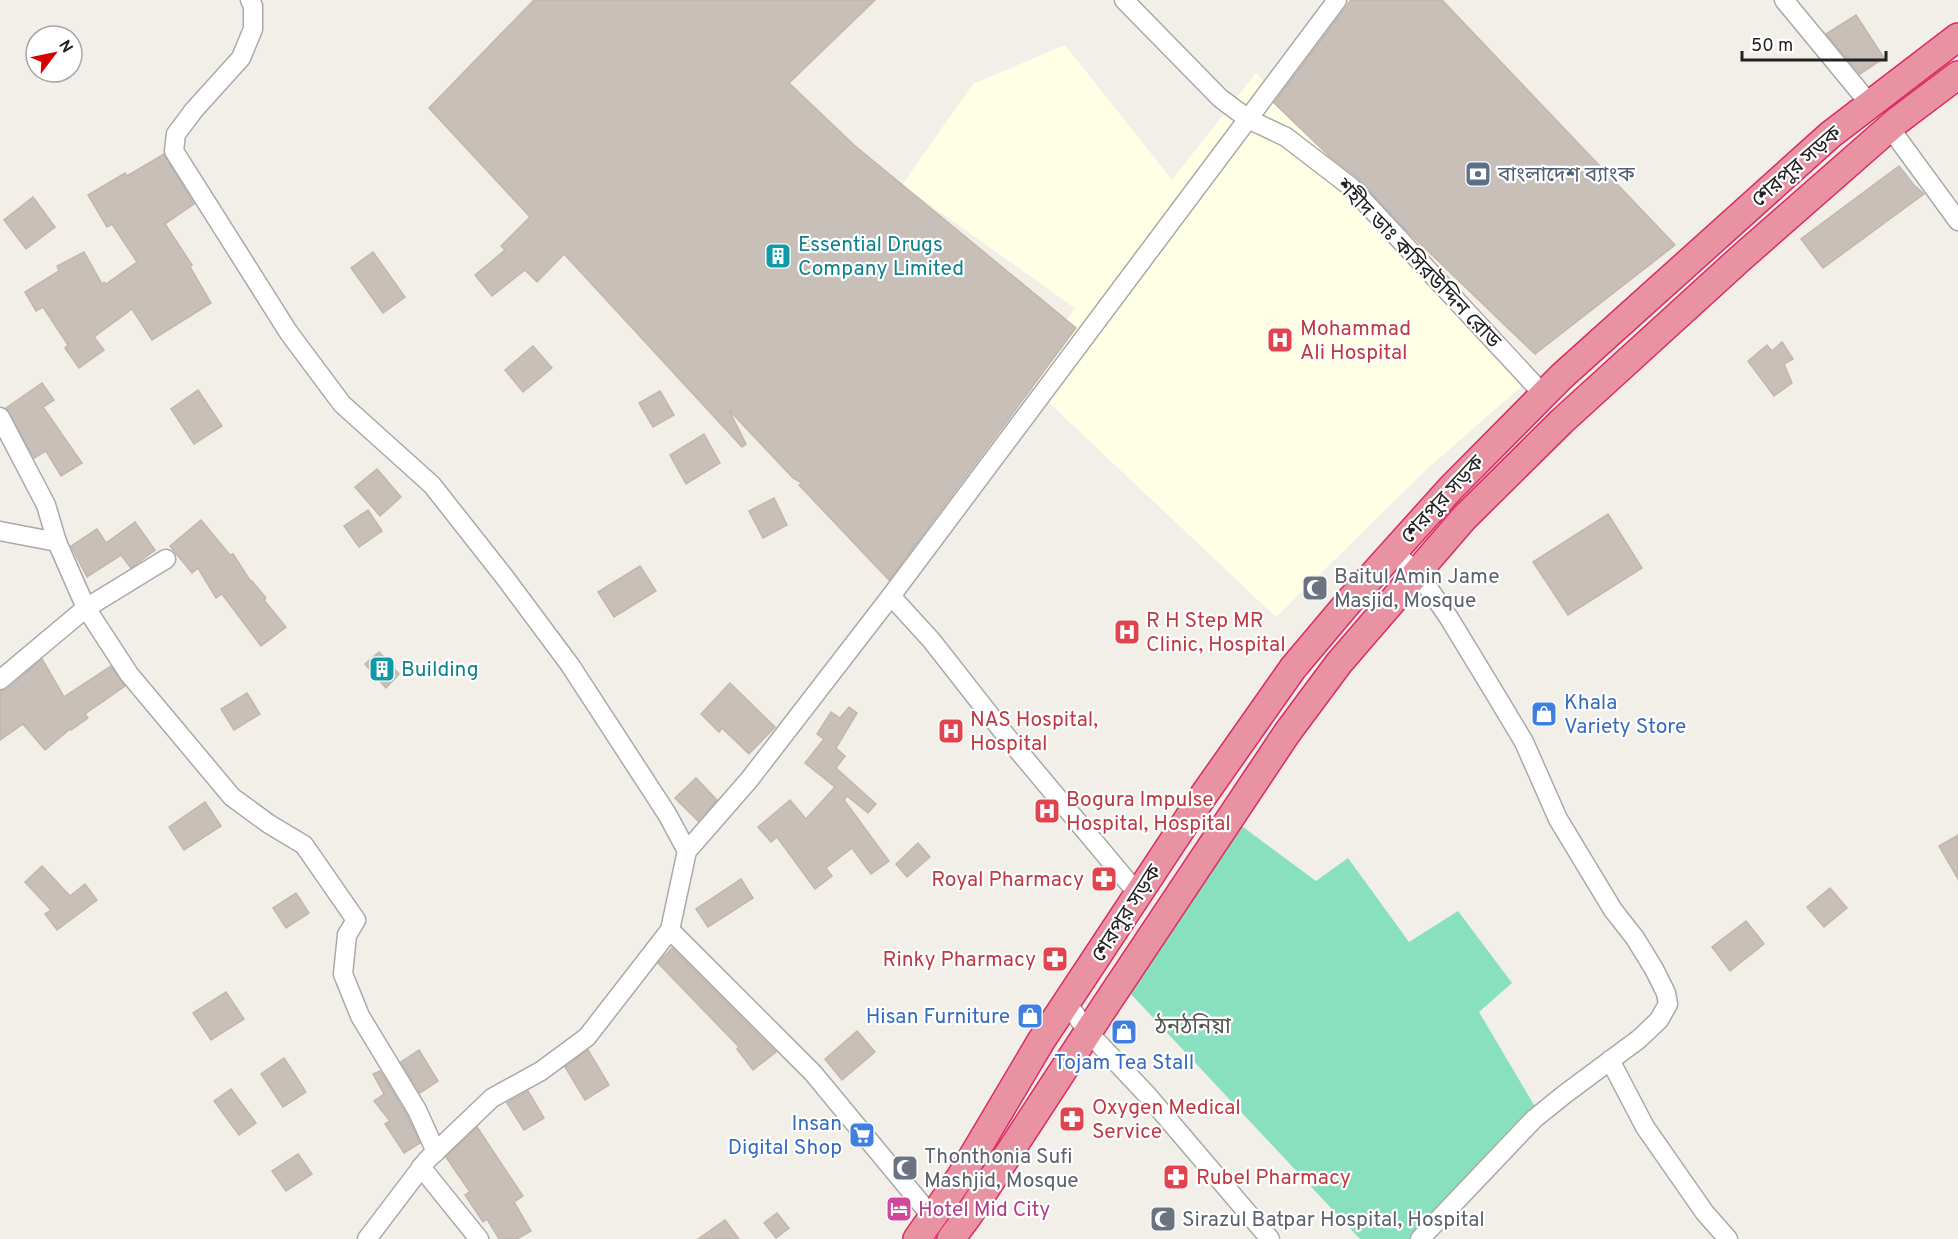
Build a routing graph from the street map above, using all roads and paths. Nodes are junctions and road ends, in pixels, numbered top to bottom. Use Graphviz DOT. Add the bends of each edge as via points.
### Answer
graph roads {
  1 [pos="250,0"];
  2 [pos="1124,0"];
  3 [pos="1337,0"];
  4 [pos="1784,0"];
  5 [pos="1958,37"];
  6 [pos="1958,75"];
  7 [pos="1869,104"];
  8 [pos="1248,119"];
  9 [pos="1890,128"];
  10 [pos="1958,221"];
  11 [pos="1544,395"];
  12 [pos="0,417"];
  13 [pos="0,531"];
  14 [pos="57,542"];
  15 [pos="1393,552"];
  16 [pos="166,559"];
  17 [pos="1418,573"];
  18 [pos="891,597"];
  19 [pos="86,608"];
  20 [pos="0,680"];
  21 [pos="687,851"];
  22 [pos="1138,894"];
  23 [pos="670,930"];
  24 [pos="1067,1003"];
  25 [pos="1088,1032"];
  26 [pos="1610,1060"];
  27 [pos="436,1152"];
  28 [pos="422,1167"];
  29 [pos="933,1218"];
  30 [pos="367,1239"];
  31 [pos="479,1239"];
  32 [pos="917,1239"];
  33 [pos="951,1239"];
  34 [pos="1270,1239"];
  35 [pos="1420,1239"];
  36 [pos="1728,1239"];
  1 -- 21 [label="street" via="253,28 241,58 176,134 174,151 288,333 342,404 432,485 507,579 570,665"];
  2 -- 8 [label="street, শহীদ ডাঃ কসিরউদ্দিন রোড" via="1220,98"];
  3 -- 8 [label="street"];
  4 -- 7 [label="street"];
  5 -- 7 [label="highway, শেরপুর সড়ক"];
  6 -- 9 [label="highway, শেরপুর সড়ক"];
  7 -- 11 [label="highway, শেরপুর সড়ক" via="1709,243"];
  8 -- 11 [label="street, শহীদ ডাঃ কসিরউদ্দিন রোড" via="1286,137 1351,187"];
  8 -- 18 [label="street"];
  9 -- 10 [label="street"];
  9 -- 17 [label="highway, শেরপুর সড়ক" via="1562,421 1464,518"];
  11 -- 15 [label="highway, শেরপুর সড়ক" via="1450,488"];
  12 -- 14 [label="street" via="46,505"];
  13 -- 14 [label="street"];
  14 -- 19 [label="street"];
  15 -- 17 [label="street"];
  15 -- 22 [label="highway, শেরপুর সড়ক" via="1293,668"];
  16 -- 19 [label="street"];
  17 -- 25 [label="highway, শেরপুর সড়ক" via="1339,663 1287,733"];
  17 -- 26 [label="street" via="1524,742 1558,819 1666,993 1668,1004 1659,1020"];
  18 -- 21 [label="street" via="749,780"];
  18 -- 22 [label="street" via="932,641"];
  19 -- 20 [label="street"];
  19 -- 27 [label="street" via="129,674 232,797 304,845 356,920 347,935 343,974 360,1016 417,1110"];
  21 -- 23 [label="street"];
  22 -- 24 [label="highway, শেরপুর সড়ক"];
  23 -- 27 [label="street" via="587,1037 541,1071 492,1098"];
  23 -- 29 [label="street" via="813,1073"];
  24 -- 25 [label="street"];
  24 -- 29 [label="highway, শেরপুর সড়ক"];
  25 -- 33 [label="highway, শেরপুর সড়ক"];
  25 -- 34 [label="street"];
  26 -- 35 [label="street" via="1534,1119"];
  26 -- 36 [label="street" via="1645,1127"];
  27 -- 28 [label="street"];
  28 -- 30 [label="street"];
  28 -- 31 [label="street"];
  29 -- 32 [label="highway, শেরপুর সড়ক"];
}
